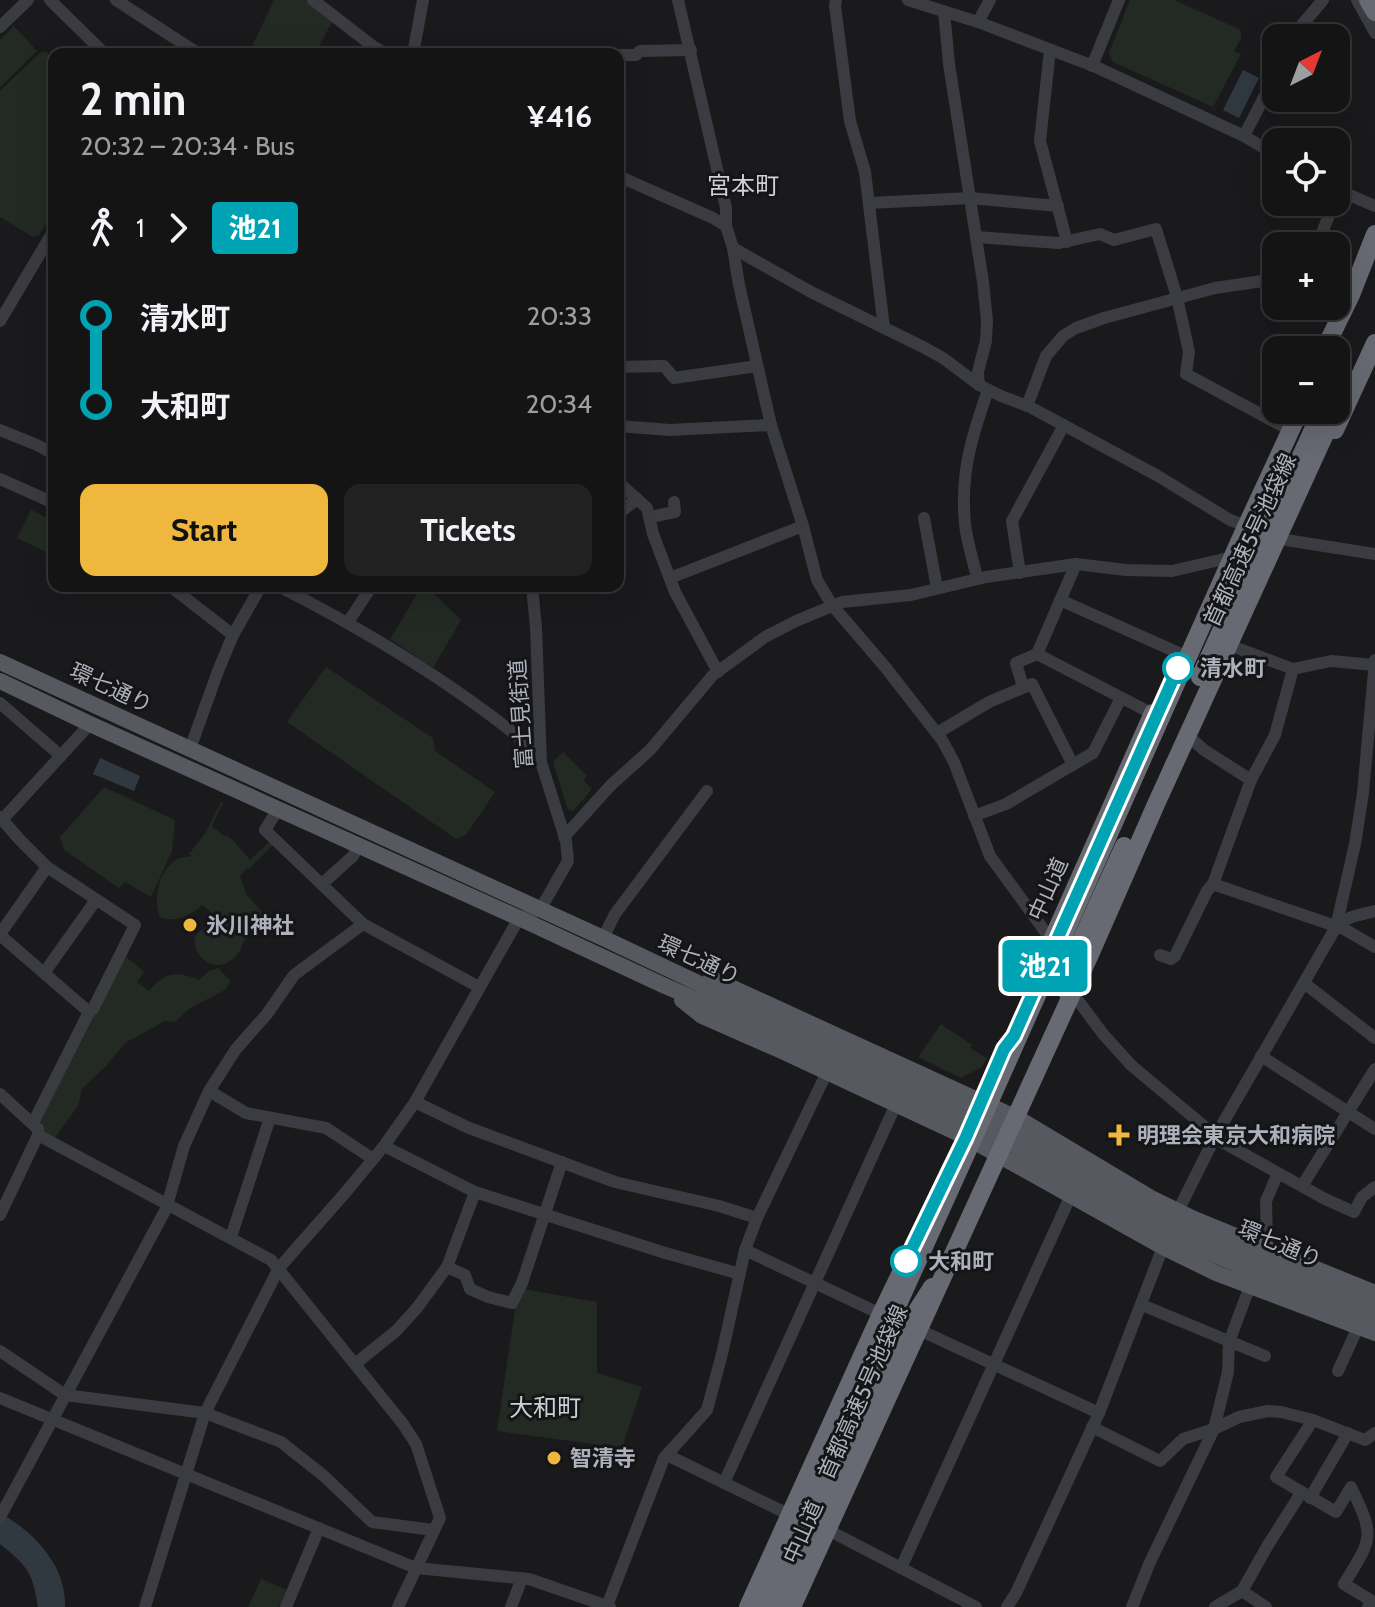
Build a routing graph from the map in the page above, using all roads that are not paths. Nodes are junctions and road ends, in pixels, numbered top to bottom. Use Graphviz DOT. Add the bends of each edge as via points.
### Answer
graph roads {
  1 [pos="28,0"];
  2 [pos="50,0"];
  3 [pos="116,0"];
  4 [pos="313,0"];
  5 [pos="423,0"];
  6 [pos="678,0"];
  7 [pos="836,0"];
  8 [pos="908,0"];
  9 [pos="990,0"];
  10 [pos="1119,0"];
  11 [pos="1323,0"];
  12 [pos="1357,0"];
  13 [pos="1368,0"];
  14 [pos="944,11"];
  15 [pos="1375,12"];
  16 [pos="978,22"];
  17 [pos="1303,24"];
  18 [pos="0,27"];
  19 [pos="1375,33"];
  20 [pos="99,48"];
  21 [pos="190,48"];
  22 [pos="376,48"];
  23 [pos="414,48"];
  24 [pos="691,50"];
  25 [pos="1050,50"];
  26 [pos="624,55"];
  27 [pos="1092,66"];
  28 [pos="1262,101"];
  29 [pos="1244,136"];
  30 [pos="1262,147"];
  31 [pos="624,179"];
  32 [pos="970,198"];
  33 [pos="1350,199"];
  34 [pos="869,203"];
  35 [pos="1058,206"];
  36 [pos="1375,206"];
  37 [pos="726,226"];
  38 [pos="1375,234"];
  39 [pos="976,237"];
  40 [pos="48,240"];
  41 [pos="1067,242"];
  42 [pos="1375,244"];
  43 [pos="733,248"];
  44 [pos="1262,281"];
  45 [pos="1350,281"];
  46 [pos="1177,297"];
  47 [pos="0,321"];
  48 [pos="1375,327"];
  49 [pos="884,328"];
  50 [pos="1332,336"];
  51 [pos="1375,343"];
  52 [pos="757,366"];
  53 [pos="624,367"];
  54 [pos="1350,372"];
  55 [pos="984,387"];
  56 [pos="1350,389"];
  57 [pos="1027,406"];
  58 [pos="1288,424"];
  59 [pos="1290,424"];
  60 [pos="1291,424"];
  61 [pos="1316,424"];
  62 [pos="1331,424"];
  63 [pos="1332,424"];
  64 [pos="771,425"];
  65 [pos="1064,425"];
  66 [pos="624,426"];
  67 [pos="1286,428"];
  68 [pos="0,430"];
  69 [pos="48,451"];
  70 [pos="0,479"];
  71 [pos="624,487"];
  72 [pos="637,499"];
  73 [pos="48,500"];
  74 [pos="674,502"];
  75 [pos="624,509"];
  76 [pos="650,517"];
  77 [pos="924,518"];
  78 [pos="1240,525"];
  79 [pos="803,526"];
  80 [pos="1272,536"];
  81 [pos="1375,554"];
  82 [pos="1224,559"];
  83 [pos="1076,564"];
  84 [pos="1020,573"];
  85 [pos="670,578"];
  86 [pos="977,578"];
  87 [pos="937,588"];
  88 [pos="178,592"];
  89 [pos="258,592"];
  90 [pos="290,592"];
  91 [pos="368,592"];
  92 [pos="533,592"];
  93 [pos="1060,600"];
  94 [pos="832,605"];
  95 [pos="348,622"];
  96 [pos="233,635"];
  97 [pos="1237,648"];
  98 [pos="1182,650"];
  99 [pos="1037,654"];
  100 [pos="0,662"];
  101 [pos="1375,663"];
  102 [pos="1293,669"];
  103 [pos="718,672"];
  104 [pos="1,686"];
  105 [pos="1023,687"];
  106 [pos="1121,698"];
  107 [pos="0,703"];
  108 [pos="1153,714"];
  109 [pos="90,724"];
  110 [pos="937,733"];
  111 [pos="1194,741"];
  112 [pos="190,749"];
  113 [pos="1371,751"];
  114 [pos="540,754"];
  115 [pos="61,756"];
  116 [pos="1073,765"];
  117 [pos="1251,780"];
  118 [pos="707,791"];
  119 [pos="278,809"];
  120 [pos="974,816"];
  121 [pos="1,818"];
  122 [pos="564,837"];
  123 [pos="358,846"];
  124 [pos="47,867"];
  125 [pos="322,884"];
  126 [pos="1213,884"];
  127 [pos="96,900"];
  128 [pos="540,910"];
  129 [pos="1375,911"];
  130 [pos="519,918"];
  131 [pos="363,924"];
  132 [pos="1336,927"];
  133 [pos="0,934"];
  134 [pos="603,938"];
  135 [pos="1052,941"];
  136 [pos="1375,947"];
  137 [pos="1160,955"];
  138 [pos="652,961"];
  139 [pos="44,973"];
  140 [pos="1304,983"];
  141 [pos="665,986"];
  142 [pos="479,987"];
  143 [pos="1077,999"];
  144 [pos="89,1012"];
  145 [pos="791,1034"];
  146 [pos="1375,1038"];
  147 [pos="1004,1049"];
  148 [pos="1261,1056"];
  149 [pos="1046,1064"];
  150 [pos="1375,1069"];
  151 [pos="827,1072"];
  152 [pos="209,1091"];
  153 [pos="0,1094"];
  154 [pos="982,1101"];
  155 [pos="415,1102"];
  156 [pos="896,1104"];
  157 [pos="1348,1112"];
  158 [pos="270,1118"];
  159 [pos="1021,1120"];
  160 [pos="36,1129"];
  161 [pos="1375,1129"];
  162 [pos="1216,1135"];
  163 [pos="966,1137"];
  164 [pos="384,1146"];
  165 [pos="1004,1157"];
  166 [pos="373,1159"];
  167 [pos="562,1162"];
  168 [pos="1278,1173"];
  169 [pos="1302,1186"];
  170 [pos="1375,1187"];
  171 [pos="475,1192"];
  172 [pos="1071,1195"];
  173 [pos="168,1204"];
  174 [pos="1178,1211"];
  175 [pos="0,1215"];
  176 [pos="545,1215"];
  177 [pos="757,1218"];
  178 [pos="231,1237"];
  179 [pos="1163,1247"];
  180 [pos="1263,1248"];
  181 [pos="745,1250"];
  182 [pos="447,1267"];
  183 [pos="279,1268"];
  184 [pos="740,1274"];
  185 [pos="815,1282"];
  186 [pos="1250,1286"];
  187 [pos="1319,1291"];
  188 [pos="1375,1295"];
  189 [pos="1142,1305"];
  190 [pos="881,1314"];
  191 [pos="1375,1322"];
  192 [pos="1358,1327"];
  193 [pos="914,1328"];
  194 [pos="1375,1333"];
  195 [pos="1229,1342"];
  196 [pos="0,1351"];
  197 [pos="1265,1356"];
  198 [pos="355,1364"];
  199 [pos="995,1365"];
  200 [pos="1338,1371"];
  201 [pos="65,1395"];
  202 [pos="0,1398"];
  203 [pos="205,1413"];
  204 [pos="1099,1413"];
  205 [pos="52,1419"];
  206 [pos="1313,1420"];
  207 [pos="1092,1427"];
  208 [pos="1214,1429"];
  209 [pos="1348,1433"];
  210 [pos="1375,1433"];
  211 [pos="667,1455"];
  212 [pos="186,1475"];
  213 [pos="724,1483"];
  214 [pos="1305,1495"];
  215 [pos="2,1513"];
  216 [pos="790,1515"];
  217 [pos="319,1528"];
  218 [pos="433,1530"];
  219 [pos="830,1531"];
  220 [pos="416,1568"];
  221 [pos="901,1568"];
  222 [pos="522,1578"];
  223 [pos="1242,1591"];
  224 [pos="609,1606"];
  225 [pos="145,1607"];
  226 [pos="286,1607"];
  227 [pos="398,1607"];
  228 [pos="511,1607"];
  229 [pos="748,1607"];
  230 [pos="761,1607"];
  231 [pos="776,1607"];
  232 [pos="794,1607"];
  233 [pos="976,1607"];
  234 [pos="1007,1607"];
  235 [pos="1132,1607"];
  236 [pos="1215,1607"];
  237 [pos="1266,1607"];
  238 [pos="1368,1607"];
  1 -- 18 [label="street"];
  2 -- 20 [label="street"];
  3 -- 21 [label="street"];
  4 -- 22 [label="street"];
  5 -- 23 [label="street"];
  6 -- 24 [label="street"];
  7 -- 34 [label="street" via="850,121"];
  8 -- 14 [label="street"];
  9 -- 16 [label="street"];
  10 -- 27 [label="street"];
  11 -- 17 [label="street"];
  12 -- 19 [label="street"];
  13 -- 15 [label="highway"];
  14 -- 16 [label="street"];
  14 -- 32 [label="street"];
  16 -- 25 [label="street"];
  24 -- 26 [label="street"];
  24 -- 37 [label="street"];
  25 -- 27 [label="street"];
  25 -- 35 [label="street" via="1040,141"];
  27 -- 29 [label="street"];
  28 -- 29 [label="street"];
  29 -- 30 [label="street"];
  31 -- 37 [label="street"];
  32 -- 34 [label="street"];
  32 -- 35 [label="street"];
  32 -- 39 [label="street"];
  33 -- 36 [label="street"];
  34 -- 49 [label="street"];
  35 -- 41 [label="street"];
  37 -- 43 [label="street"];
  38 -- 45 [label="highway"];
  39 -- 41 [label="street"];
  39 -- 55 [label="street" via="987,321 978,372"];
  40 -- 47 [label="street"];
  41 -- 46 [label="street" via="1100,234 1114,240 1156,229"];
  42 -- 50 [label="highway"];
  43 -- 49 [label="street"];
  43 -- 52 [label="street"];
  44 -- 46 [label="street"];
  46 -- 57 [label="street" via="1063,336 1046,356"];
  46 -- 67 [label="street" via="1189,352 1186,374"];
  48 -- 54 [label="highway, 首都高速5号池袋線"];
  49 -- 55 [label="street" via="943,358"];
  51 -- 56 [label="highway"];
  52 -- 53 [label="street" via="674,378 664,366"];
  52 -- 64 [label="street"];
  55 -- 57 [label="street"];
  55 -- 86 [label="street" via="964,489 965,526"];
  57 -- 65 [label="street"];
  58 -- 67 [label="highway, 中山道"];
  59 -- 147 [label="highway, bridge"];
  60 -- 230 [label="highway, 首都高速5号池袋線, bridge"];
  61 -- 149 [label="highway, bridge" via="1081,941"];
  62 -- 80 [label="highway"];
  63 -- 232 [label="highway, 首都高速5号池袋線, bridge"];
  64 -- 66 [label="street"];
  64 -- 79 [label="street"];
  65 -- 78 [label="street"];
  65 -- 84 [label="street" via="1012,521"];
  67 -- 78 [label="highway, 中山道"];
  68 -- 69 [label="street"];
  70 -- 73 [label="street"];
  71 -- 72 [label="street"];
  72 -- 75 [label="street"];
  72 -- 76 [label="street"];
  74 -- 76 [label="street" via="675,512"];
  76 -- 85 [label="street"];
  77 -- 87 [label="street"];
  78 -- 80 [label="street"];
  78 -- 82 [label="highway, 中山道"];
  79 -- 85 [label="street"];
  79 -- 94 [label="street" via="817,580"];
  80 -- 81 [label="street"];
  80 -- 97 [label="highway"];
  80 -- 98 [label="highway" via="1256,543 1215,631"];
  82 -- 83 [label="street" via="1172,571"];
  82 -- 98 [label="highway, 中山道"];
  83 -- 84 [label="street"];
  83 -- 93 [label="street"];
  84 -- 86 [label="street"];
  85 -- 103 [label="street"];
  86 -- 87 [label="street"];
  87 -- 94 [label="street"];
  88 -- 96 [label="street"];
  89 -- 96 [label="street"];
  90 -- 95 [label="street"];
  91 -- 95 [label="street"];
  92 -- 114 [label="street, 富士見街道"];
  93 -- 98 [label="street"];
  93 -- 99 [label="street"];
  94 -- 103 [label="street" via="765,637"];
  94 -- 110 [label="street"];
  95 -- 114 [label="street" via="435,676"];
  96 -- 112 [label="street"];
  97 -- 102 [label="street"];
  97 -- 111 [label="highway"];
  98 -- 108 [label="highway, 中山道"];
  99 -- 105 [label="street" via="1016,663"];
  99 -- 106 [label="street"];
  100 -- 112 [label="main road, 環七通り"];
  101 -- 102 [label="street" via="1331,661"];
  101 -- 113 [label="street"];
  102 -- 117 [label="street" via="1275,735"];
  103 -- 122 [label="street"];
  104 -- 109 [label="main road, 環七通り"];
  105 -- 110 [label="street"];
  105 -- 116 [label="street" via="1032,684"];
  106 -- 108 [label="street"];
  106 -- 116 [label="street" via="1093,753"];
  107 -- 115 [label="street"];
  108 -- 135 [label="highway, 中山道"];
  109 -- 115 [label="street"];
  109 -- 119 [label="main road, 環七通り"];
  110 -- 120 [label="street"];
  111 -- 117 [label="street"];
  111 -- 143 [label="highway"];
  112 -- 128 [label="main road, 環七通り"];
  113 -- 132 [label="street"];
  114 -- 122 [label="street, 富士見街道"];
  115 -- 121 [label="street"];
  116 -- 120 [label="street"];
  117 -- 126 [label="street"];
  118 -- 134 [label="street" via="615,914"];
  119 -- 123 [label="main road, 環七通り"];
  119 -- 125 [label="street" via="265,830"];
  120 -- 135 [label="street" via="990,856"];
  121 -- 124 [label="street"];
  122 -- 128 [label="street" via="568,861"];
  123 -- 125 [label="street"];
  123 -- 130 [label="main road, 環七通り"];
  124 -- 127 [label="street"];
  124 -- 133 [label="street"];
  125 -- 131 [label="street"];
  126 -- 132 [label="street"];
  126 -- 137 [label="street" via="1175,956"];
  127 -- 139 [label="street"];
  127 -- 144 [label="street" via="135,925"];
  128 -- 130 [label="street"];
  128 -- 134 [label="main road, 環七通り"];
  129 -- 132 [label="street" via="1342,920"];
  130 -- 141 [label="main road, 環七通り"];
  130 -- 142 [label="street"];
  131 -- 142 [label="street"];
  131 -- 152 [label="street" via="294,975"];
  132 -- 136 [label="street"];
  132 -- 140 [label="street"];
  133 -- 139 [label="street"];
  134 -- 138 [label="main road, 環七通り"];
  135 -- 147 [label="highway, 中山道"];
  138 -- 145 [label="main road, 環七通り"];
  138 -- 154 [label="main road" via="714,979"];
  139 -- 144 [label="street"];
  140 -- 146 [label="street"];
  140 -- 148 [label="street"];
  141 -- 145 [label="main road, 環七通り"];
  141 -- 151 [label="main road" via="702,1016"];
  142 -- 155 [label="street"];
  143 -- 149 [label="highway"];
  143 -- 162 [label="street" via="1131,1065"];
  144 -- 160 [label="street"];
  145 -- 187 [label="main road, 環七通り, bridge" via="999,1137 1165,1234"];
  147 -- 154 [label="highway, 中山道"];
  148 -- 157 [label="street"];
  148 -- 162 [label="street"];
  149 -- 159 [label="highway"];
  150 -- 157 [label="street"];
  151 -- 156 [label="main road"];
  151 -- 177 [label="street"];
  152 -- 158 [label="street" via="246,1113"];
  152 -- 173 [label="street" via="184,1146"];
  153 -- 160 [label="street"];
  154 -- 159 [label="main road"];
  154 -- 163 [label="highway, 中山道"];
  155 -- 164 [label="street"];
  155 -- 167 [label="street"];
  156 -- 163 [label="main road"];
  156 -- 185 [label="street"];
  157 -- 161 [label="street"];
  157 -- 169 [label="street"];
  158 -- 166 [label="street" via="326,1128"];
  158 -- 178 [label="street"];
  159 -- 165 [label="highway"];
  159 -- 174 [label="main road"];
  160 -- 173 [label="street"];
  160 -- 175 [label="street"];
  162 -- 168 [label="street"];
  162 -- 174 [label="street"];
  163 -- 165 [label="main road"];
  163 -- 190 [label="highway, 中山道"];
  164 -- 166 [label="street"];
  164 -- 171 [label="street"];
  165 -- 172 [label="main road"];
  165 -- 193 [label="highway"];
  166 -- 183 [label="street"];
  167 -- 176 [label="street"];
  167 -- 177 [label="street" via="615,1182"];
  168 -- 169 [label="street"];
  168 -- 180 [label="street" via="1266,1201"];
  169 -- 170 [label="street" via="1354,1212"];
  171 -- 176 [label="street"];
  171 -- 182 [label="street"];
  172 -- 179 [label="main road"];
  172 -- 199 [label="street"];
  173 -- 178 [label="street"];
  173 -- 201 [label="street"];
  174 -- 180 [label="main road"];
  176 -- 182 [label="street" via="512,1303 470,1289 465,1275"];
  176 -- 184 [label="street"];
  177 -- 181 [label="street"];
  178 -- 183 [label="street"];
  179 -- 186 [label="main road"];
  179 -- 189 [label="street"];
  180 -- 188 [label="main road"];
  181 -- 184 [label="street"];
  181 -- 185 [label="street"];
  182 -- 198 [label="street" via="396,1331"];
  183 -- 198 [label="street"];
  183 -- 203 [label="street"];
  184 -- 211 [label="street" via="707,1410"];
  185 -- 190 [label="street"];
  185 -- 213 [label="street"];
  186 -- 192 [label="main road"];
  186 -- 195 [label="street"];
  187 -- 188 [label="main road, 環七通り"];
  187 -- 191 [label="main road, 環七通り"];
  189 -- 195 [label="street"];
  189 -- 204 [label="street"];
  190 -- 193 [label="street"];
  190 -- 216 [label="highway, 中山道"];
  192 -- 194 [label="main road"];
  192 -- 200 [label="street"];
  193 -- 199 [label="street"];
  193 -- 219 [label="highway, 中山道"];
  193 -- 231 [label="highway" via="897,1342 880,1374"];
  195 -- 197 [label="street"];
  195 -- 208 [label="street" via="1228,1372"];
  196 -- 201 [label="street"];
  198 -- 218 [label="street" via="416,1444 440,1518"];
  199 -- 204 [label="street"];
  199 -- 221 [label="street"];
  201 -- 203 [label="street"];
  201 -- 205 [label="street"];
  202 -- 205 [label="street"];
  203 -- 212 [label="street"];
  203 -- 218 [label="street" via="281,1442 372,1522"];
  204 -- 207 [label="street"];
  205 -- 212 [label="street"];
  205 -- 215 [label="street"];
  206 -- 208 [label="street" via="1268,1411"];
  206 -- 209 [label="street"];
  206 -- 214 [label="street" via="1276,1477"];
  207 -- 208 [label="street" via="1160,1461 1183,1439"];
  207 -- 234 [label="street"];
  208 -- 235 [label="street"];
  209 -- 210 [label="street" via="1365,1440"];
  209 -- 214 [label="street"];
  211 -- 213 [label="street"];
  211 -- 224 [label="street"];
  212 -- 217 [label="street"];
  212 -- 225 [label="street"];
  213 -- 216 [label="street"];
  214 -- 223 [label="street"];
  214 -- 238 [label="street" via="1336,1512 1351,1487 1366,1516 1369,1538 1344,1584 1372,1601"];
  216 -- 229 [label="highway, 中山道"];
  217 -- 220 [label="street"];
  217 -- 226 [label="street"];
  218 -- 220 [label="street"];
  219 -- 221 [label="street"];
  219 -- 232 [label="highway, 中山道"];
  220 -- 222 [label="street"];
  220 -- 227 [label="street"];
  221 -- 233 [label="street"];
  222 -- 224 [label="street"];
  222 -- 228 [label="street"];
  223 -- 236 [label="street"];
  223 -- 237 [label="street"];
}
